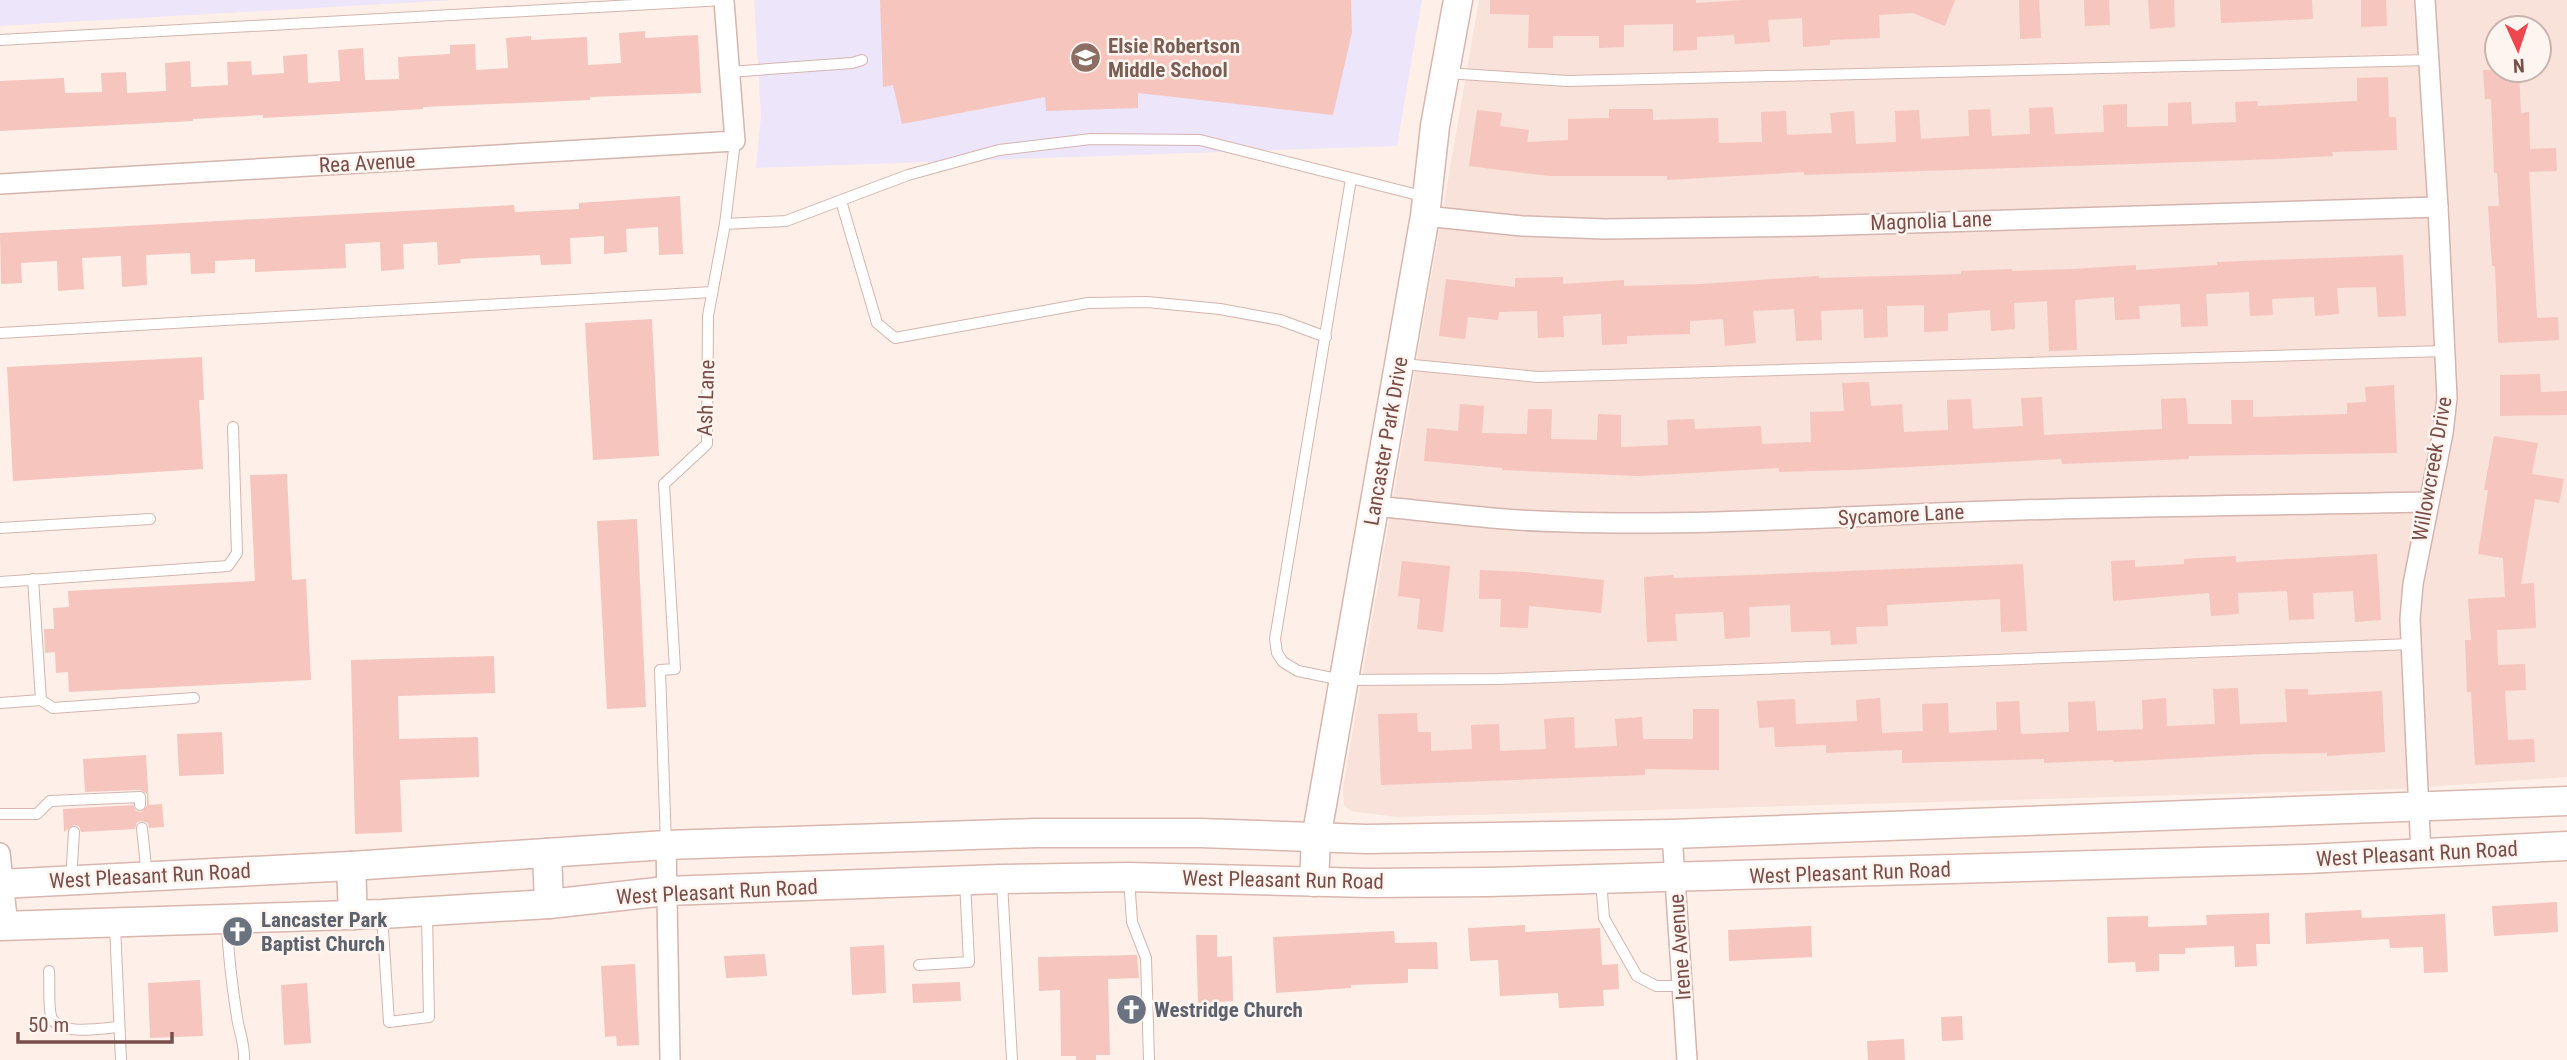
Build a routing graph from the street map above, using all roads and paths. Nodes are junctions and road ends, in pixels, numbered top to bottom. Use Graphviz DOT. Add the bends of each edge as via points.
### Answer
graph roads {
  1 [pos="724,0"];
  2 [pos="1458,0"];
  3 [pos="2425,0"];
  4 [pos="0,40"];
  5 [pos="862,60"];
  6 [pos="2429,60"];
  7 [pos="729,72"];
  8 [pos="1445,72"];
  9 [pos="735,141"];
  10 [pos="1351,179"];
  11 [pos="0,184"];
  12 [pos="841,201"];
  13 [pos="1426,207"];
  14 [pos="2438,207"];
  15 [pos="726,224"];
  16 [pos="712,292"];
  17 [pos="0,332"];
  18 [pos="1326,337"];
  19 [pos="2445,351"];
  20 [pos="1399,363"];
  21 [pos="233,427"];
  22 [pos="2427,502"];
  23 [pos="1375,506"];
  24 [pos="150,519"];
  25 [pos="0,528"];
  26 [pos="33,579"];
  27 [pos="0,582"];
  28 [pos="2412,644"];
  29 [pos="1342,680"];
  30 [pos="194,698"];
  31 [pos="41,700"];
  32 [pos="0,703"];
  33 [pos="2567,802"];
  34 [pos="140,805"];
  35 [pos="2420,807"];
  36 [pos="0,814"];
  37 [pos="142,828"];
  38 [pos="74,832"];
  39 [pos="1000,834"];
  40 [pos="1672,834"];
  41 [pos="1316,839"];
  42 [pos="666,845"];
  43 [pos="2567,846"];
  44 [pos="0,853"];
  45 [pos="547,853"];
  46 [pos="2421,854"];
  47 [pos="351,866"];
  48 [pos="195,874"];
  49 [pos="147,876"];
  50 [pos="1129,877"];
  51 [pos="1676,877"];
  52 [pos="1001,879"];
  53 [pos="1601,879"];
  54 [pos="71,880"];
  55 [pos="965,881"];
  56 [pos="1314,882"];
  57 [pos="2,884"];
  58 [pos="666,891"];
  59 [pos="549,904"];
  60 [pos="427,912"];
  61 [pos="382,914"];
  62 [pos="353,915"];
  63 [pos="227,918"];
  64 [pos="198,919"];
  65 [pos="114,922"];
  66 [pos="4,926"];
  67 [pos="919,965"];
  68 [pos="49,971"];
  69 [pos="1682,986"];
  70 [pos="119,1027"];
  71 [pos="121,1060"];
  72 [pos="244,1060"];
  73 [pos="670,1060"];
  74 [pos="1012,1060"];
  75 [pos="1149,1060"];
  76 [pos="1687,1060"];
  1 -- 4 [label="lane"];
  1 -- 7 [label="street, Ash Lane"];
  2 -- 8 [label="main road, Lancaster Park Drive"];
  3 -- 6 [label="street, Willowcreek Drive"];
  5 -- 7 [label="lane"];
  6 -- 8 [label="lane" via="1568,81"];
  6 -- 14 [label="street, Willowcreek Drive"];
  7 -- 9 [label="street, Ash Lane"];
  8 -- 13 [label="main road, Lancaster Park Drive"];
  9 -- 11 [label="street, Rea Avenue"];
  9 -- 15 [label="lane, Ash Lane"];
  10 -- 12 [label="lane" via="1200,140 1091,139 999,150 908,175"];
  10 -- 13 [label="lane"];
  10 -- 18 [label="lane"];
  12 -- 15 [label="lane" via="786,221"];
  12 -- 18 [label="lane" via="877,323 895,338 1088,303 1147,302 1280,320"];
  13 -- 14 [label="street, Magnolia Lane" via="1522,226 1605,229"];
  13 -- 20 [label="main road, Lancaster Park Drive"];
  14 -- 19 [label="street, Willowcreek Drive"];
  15 -- 16 [label="lane, Ash Lane"];
  16 -- 17 [label="lane"];
  16 -- 42 [label="lane, Ash Lane" via="707,444 664,484 675,670 660,670"];
  18 -- 29 [label="lane" via="1275,639 1283,662 1298,671"];
  19 -- 20 [label="lane" via="1538,377"];
  19 -- 22 [label="street, Willowcreek Drive" via="2447,398"];
  20 -- 23 [label="main road, Lancaster Park Drive"];
  21 -- 26 [label="lane" via="237,553 228,566"];
  22 -- 23 [label="street, Sycamore Lane" via="1628,523 1514,519"];
  22 -- 28 [label="street, Willowcreek Drive" via="2413,584"];
  23 -- 29 [label="main road, Lancaster Park Drive"];
  24 -- 25 [label="lane"];
  26 -- 27 [label="lane"];
  26 -- 31 [label="lane"];
  28 -- 29 [label="lane" via="1498,679"];
  28 -- 35 [label="street, Willowcreek Drive"];
  29 -- 41 [label="main road, Lancaster Park Drive"];
  30 -- 31 [label="lane" via="53,708"];
  31 -- 32 [label="lane"];
  33 -- 35 [label="main road, West Pleasant Run Road"];
  34 -- 36 [label="lane" via="140,797 75,804 50,801 37,814"];
  35 -- 40 [label="main road, West Pleasant Run Road"];
  35 -- 46 [label="street, Willowcreek Drive"];
  37 -- 49 [label="lane"];
  38 -- 54 [label="lane"];
  39 -- 41 [label="main road, West Pleasant Run Road" via="1200,833"];
  39 -- 42 [label="main road, West Pleasant Run Road"];
  39 -- 52 [label="main road"];
  40 -- 41 [label="main road, West Pleasant Run Road"];
  40 -- 51 [label="street, Irene Avenue"];
  41 -- 56 [label="main road, Lancaster Park Drive"];
  42 -- 45 [label="main road, West Pleasant Run Road"];
  42 -- 58 [label="street, Ash Lane"];
  43 -- 46 [label="main road, West Pleasant Run Road"];
  44 -- 57 [label="street"];
  45 -- 47 [label="main road, West Pleasant Run Road"];
  45 -- 59 [label="main road"];
  46 -- 51 [label="main road, West Pleasant Run Road"];
  47 -- 48 [label="main road, West Pleasant Run Road"];
  47 -- 62 [label="main road"];
  48 -- 49 [label="main road, West Pleasant Run Road"];
  48 -- 64 [label="main road"];
  49 -- 54 [label="main road, West Pleasant Run Road"];
  50 -- 52 [label="main road, West Pleasant Run Road"];
  50 -- 56 [label="main road, West Pleasant Run Road"];
  50 -- 75 [label="lane" via="1132,922 1146,957"];
  51 -- 53 [label="main road, West Pleasant Run Road"];
  51 -- 69 [label="street, Irene Avenue"];
  52 -- 55 [label="main road, West Pleasant Run Road"];
  52 -- 74 [label="lane"];
  53 -- 56 [label="main road, West Pleasant Run Road"];
  53 -- 69 [label="lane" via="1604,919 1637,976 1656,986"];
  54 -- 57 [label="main road, West Pleasant Run Road"];
  55 -- 58 [label="main road, West Pleasant Run Road"];
  55 -- 67 [label="lane" via="969,962"];
  57 -- 66 [label="street"];
  58 -- 59 [label="main road, West Pleasant Run Road"];
  58 -- 73 [label="street, Ash Lane"];
  59 -- 60 [label="main road, West Pleasant Run Road"];
  60 -- 61 [label="main road, West Pleasant Run Road"];
  60 -- 61 [label="lane" via="429,1017 389,1022"];
  61 -- 62 [label="main road, West Pleasant Run Road"];
  62 -- 63 [label="main road, West Pleasant Run Road"];
  63 -- 64 [label="main road, West Pleasant Run Road"];
  63 -- 72 [label="lane"];
  64 -- 65 [label="main road, West Pleasant Run Road"];
  65 -- 66 [label="main road, West Pleasant Run Road"];
  65 -- 70 [label="lane"];
  68 -- 70 [label="lane" via="51,1018 56,1025 65,1030"];
  69 -- 76 [label="street, Irene Avenue"];
  70 -- 71 [label="lane"];
}
